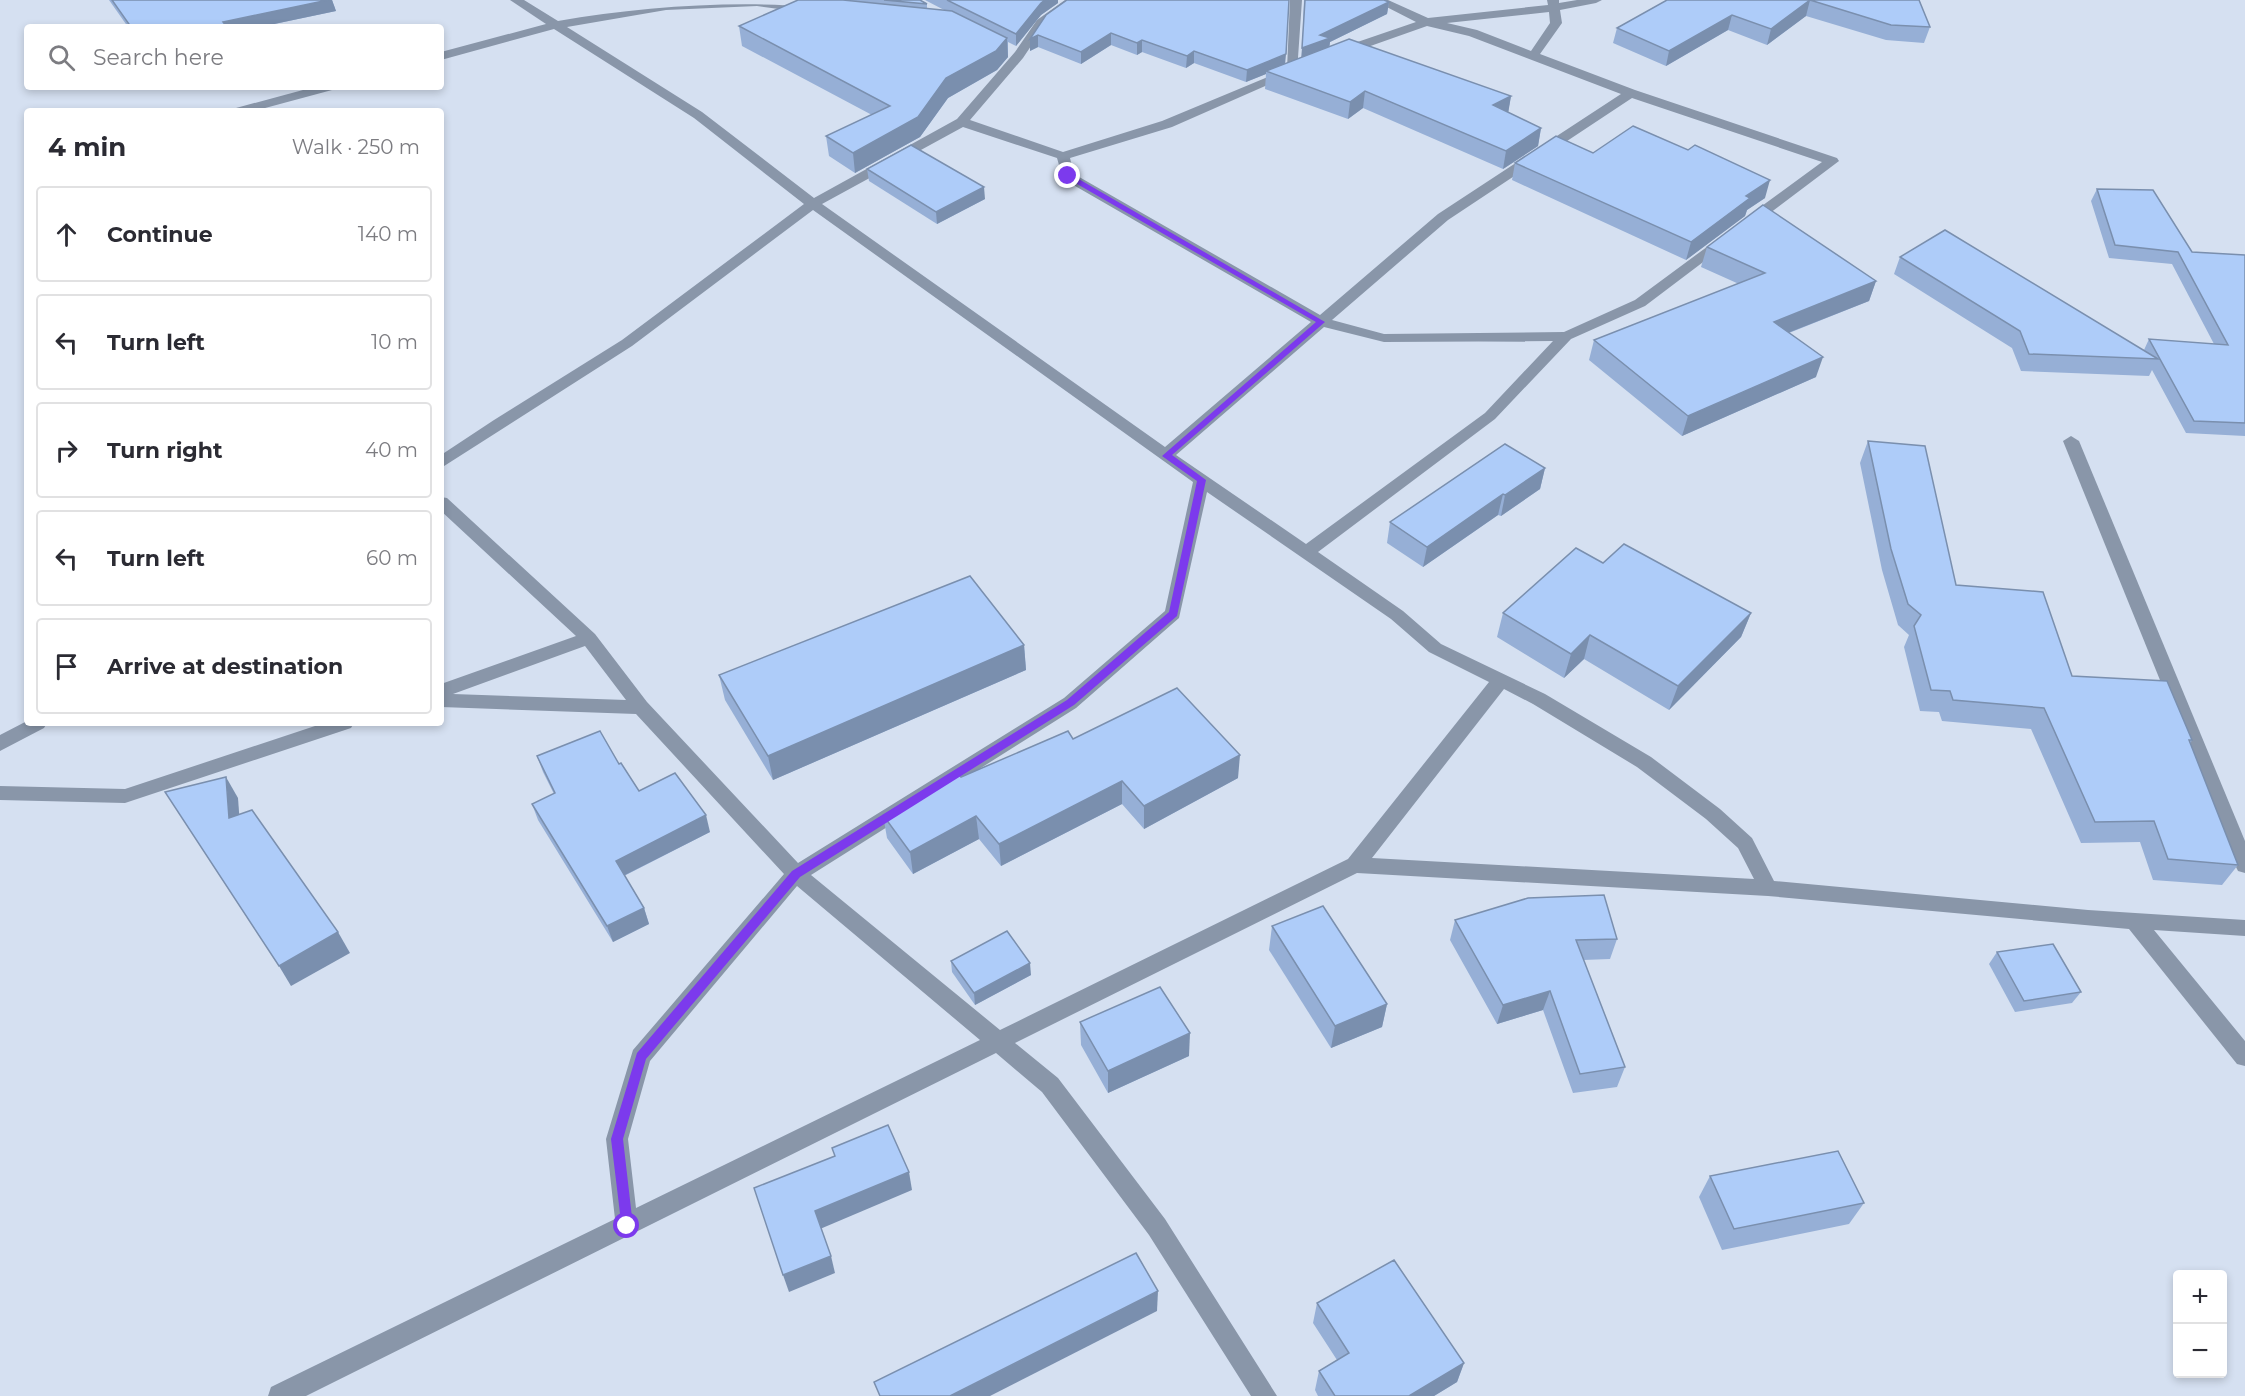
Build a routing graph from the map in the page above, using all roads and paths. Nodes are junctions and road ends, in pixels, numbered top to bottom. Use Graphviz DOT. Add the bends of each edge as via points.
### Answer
graph roads {
  1 [pos="516,0"];
  2 [pos="1073,0"];
  3 [pos="1296,0"];
  4 [pos="1379,0"];
  5 [pos="1596,0"];
  6 [pos="1553,4"];
  7 [pos="827,11"];
  8 [pos="1426,22"];
  9 [pos="557,25"];
  10 [pos="444,55"];
  11 [pos="1534,55"];
  12 [pos="1326,57"];
  13 [pos="317,90"];
  14 [pos="1631,93"];
  15 [pos="251,108"];
  16 [pos="962,122"];
  17 [pos="1063,156"];
  18 [pos="813,204"];
  19 [pos="1321,322"];
  20 [pos="1566,336"];
  21 [pos="2071,441"];
  22 [pos="1166,456"];
  23 [pos="444,461"];
  24 [pos="1201,480"];
  25 [pos="444,505"];
  26 [pos="1306,552"];
  27 [pos="589,638"];
  28 [pos="1501,680"];
  29 [pos="444,690"];
  30 [pos="444,700"];
  31 [pos="641,707"];
  32 [pos="33,726"];
  33 [pos="336,726"];
  34 [pos="0,744"];
  35 [pos="0,794"];
  36 [pos="1355,865"];
  37 [pos="2245,865"];
  38 [pos="796,874"];
  39 [pos="1768,888"];
  40 [pos="2134,921"];
  41 [pos="2245,928"];
  42 [pos="997,1042"];
  43 [pos="2245,1057"];
  44 [pos="627,1226"];
  45 [pos="280,1396"];
  46 [pos="1265,1396"];
  1 -- 9 [label="street"];
  2 -- 16 [label="street" via="1041,22"];
  3 -- 17 [label="street" via="1298,67 1167,124"];
  4 -- 8 [label="street"];
  5 -- 6 [label="street"];
  6 -- 8 [label="street"];
  6 -- 11 [label="street" via="1556,23"];
  7 -- 9 [label="street" via="757,3 666,6"];
  8 -- 11 [label="street" via="1473,33"];
  8 -- 12 [label="street"];
  9 -- 10 [label="street"];
  9 -- 18 [label="street" via="698,114"];
  11 -- 14 [label="street"];
  13 -- 15 [label="street"];
  14 -- 19 [label="street" via="1443,217"];
  14 -- 20 [label="street" via="1832,161 1640,303"];
  16 -- 17 [label="street"];
  16 -- 18 [label="street"];
  17 -- 19 [label="street" via="1068,176"];
  18 -- 22 [label="street"];
  18 -- 23 [label="street" via="627,343"];
  19 -- 20 [label="street" via="1383,338"];
  19 -- 22 [label="street"];
  20 -- 26 [label="street" via="1490,416"];
  21 -- 37 [label="street"];
  22 -- 24 [label="street"];
  24 -- 26 [label="street"];
  24 -- 38 [label="street" via="1173,614 1070,703"];
  25 -- 27 [label="street"];
  26 -- 28 [label="street" via="1397,615 1435,648"];
  27 -- 29 [label="street"];
  27 -- 31 [label="street"];
  28 -- 36 [label="street"];
  28 -- 39 [label="street" via="1644,762 1713,814 1745,843"];
  30 -- 31 [label="street"];
  31 -- 38 [label="street"];
  32 -- 34 [label="street"];
  33 -- 35 [label="street" via="125,796"];
  36 -- 39 [label="street"];
  36 -- 42 [label="street"];
  38 -- 42 [label="street"];
  38 -- 44 [label="street" via="641,1057 617,1139"];
  39 -- 40 [label="street"];
  40 -- 41 [label="street"];
  40 -- 43 [label="street"];
  42 -- 44 [label="street"];
  42 -- 46 [label="street" via="1050,1085 1157,1227"];
  44 -- 45 [label="street"];
}
